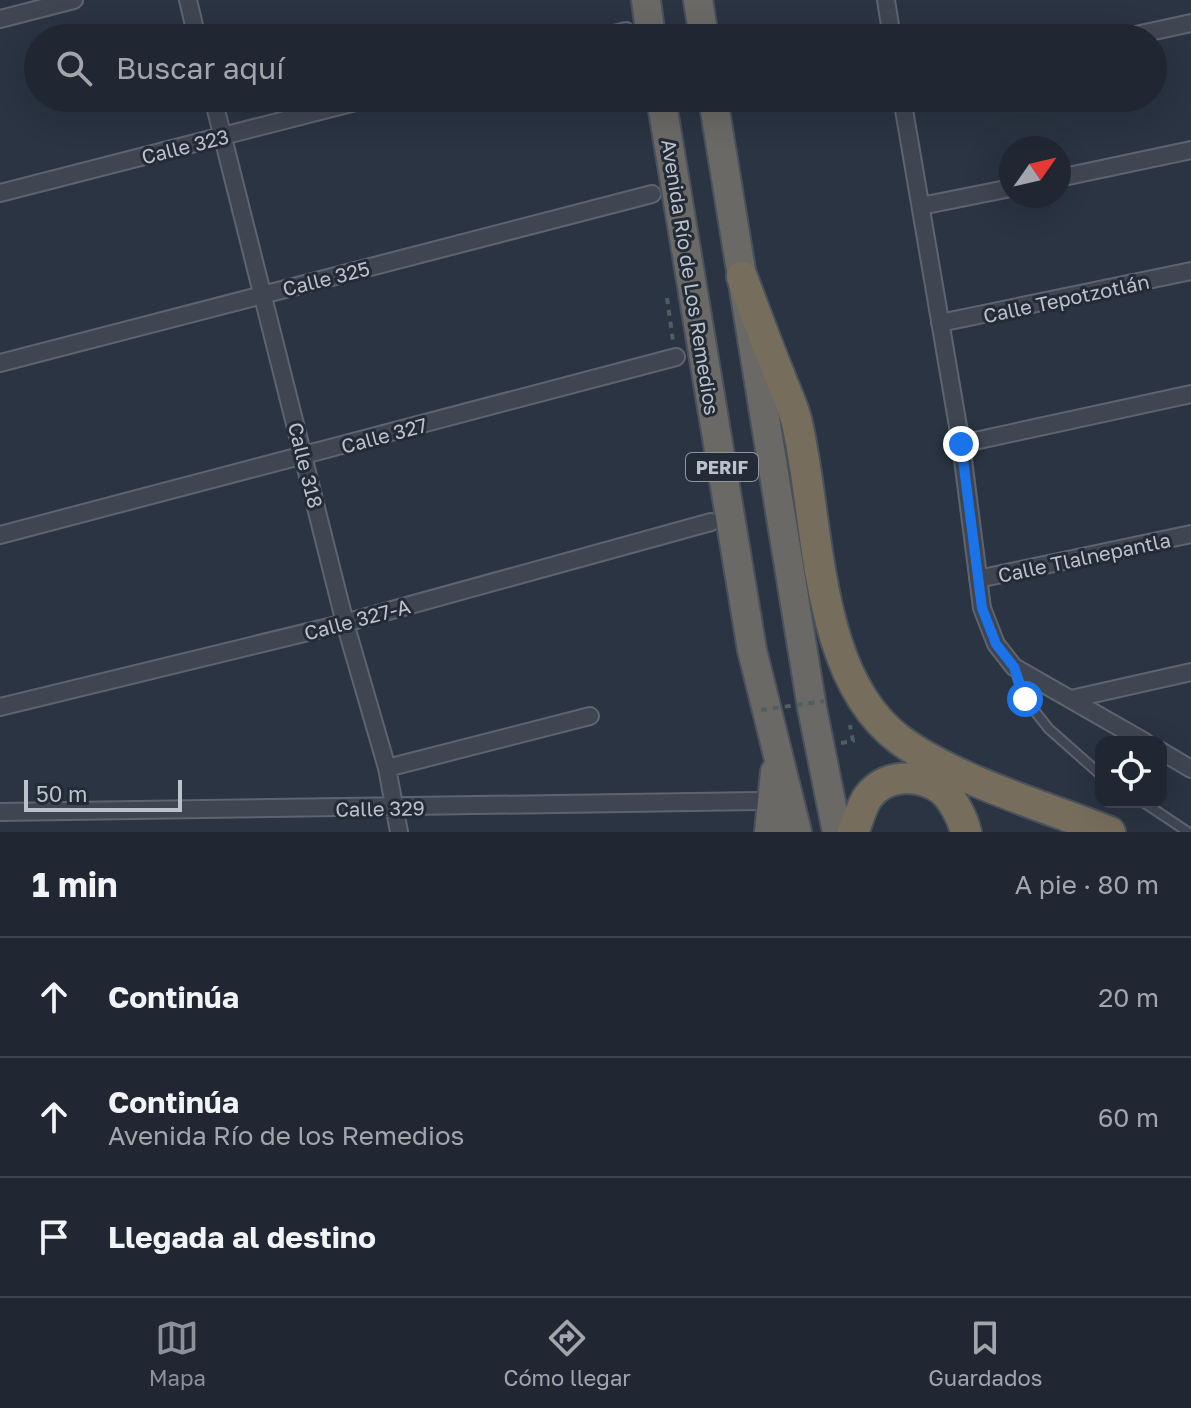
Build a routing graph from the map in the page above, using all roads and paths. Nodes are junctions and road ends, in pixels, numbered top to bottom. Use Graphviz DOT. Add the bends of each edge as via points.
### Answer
graph roads {
  1 [pos="74,0"];
  2 [pos="188,0"];
  3 [pos="646,0"];
  4 [pos="698,0"];
  5 [pos="886,0"];
  6 [pos="0,19"];
  7 [pos="1191,23"];
  8 [pos="194,24"];
  9 [pos="640,24"];
  10 [pos="702,24"];
  11 [pos="890,24"];
  12 [pos="1167,28"];
  13 [pos="217,112"];
  14 [pos="318,112"];
  15 [pos="663,112"];
  16 [pos="715,112"];
  17 [pos="904,112"];
  18 [pos="223,137"];
  19 [pos="1191,150"];
  20 [pos="1071,175"];
  21 [pos="999,190"];
  22 [pos="0,193"];
  23 [pos="652,194"];
  24 [pos="921,206"];
  25 [pos="1191,271"];
  26 [pos="742,277"];
  27 [pos="262,294"];
  28 [pos="940,323"];
  29 [pos="676,357"];
  30 [pos="0,363"];
  31 [pos="1191,394"];
  32 [pos="961,444"];
  33 [pos="304,456"];
  34 [pos="711,522"];
  35 [pos="1191,534"];
  36 [pos="0,535"];
  37 [pos="978,579"];
  38 [pos="345,623"];
  39 [pos="1014,667"];
  40 [pos="1191,672"];
  41 [pos="1071,699"];
  42 [pos="824,701"];
  43 [pos="0,707"];
  44 [pos="761,710"];
  45 [pos="590,716"];
  46 [pos="1125,736"];
  47 [pos="777,748"];
  48 [pos="1167,755"];
  49 [pos="387,768"];
  50 [pos="1095,769"];
  51 [pos="1191,769"];
  52 [pos="759,801"];
  53 [pos="394,808"];
  54 [pos="1152,808"];
  55 [pos="0,812"];
  56 [pos="399,832"];
  57 [pos="769,832"];
  58 [pos="797,832"];
  59 [pos="837,832"];
  60 [pos="853,832"];
  61 [pos="966,832"];
  62 [pos="1110,832"];
  63 [pos="1188,832"];
  1 -- 6 [label="street"];
  2 -- 8 [label="street"];
  3 -- 9 [label="highway"];
  4 -- 10 [label="highway"];
  5 -- 11 [label="street"];
  7 -- 12 [label="street"];
  13 -- 18 [label="street, Calle 318"];
  14 -- 18 [label="street, Calle 323"];
  15 -- 47 [label="highway, Avenida Río de Los Remedios / PERIF" via="752,650"];
  16 -- 26 [label="highway, PERIF"];
  17 -- 24 [label="street"];
  18 -- 22 [label="street, Calle 323"];
  18 -- 27 [label="street, Calle 318"];
  19 -- 20 [label="street"];
  21 -- 24 [label="street"];
  23 -- 27 [label="street, Calle 325"];
  24 -- 28 [label="street"];
  25 -- 28 [label="street, Calle Tepotzotlán"];
  26 -- 59 [label="highway, PERIF"];
  26 -- 62 [label="highway" via="795,418 834,639 852,683 873,714 931,759"];
  27 -- 30 [label="street, Calle 325"];
  27 -- 33 [label="street, Calle 318"];
  28 -- 32 [label="street"];
  29 -- 33 [label="street, Calle 327"];
  31 -- 32 [label="street"];
  32 -- 37 [label="street"];
  33 -- 36 [label="street, Calle 327"];
  33 -- 38 [label="street, Calle 318"];
  34 -- 38 [label="street, Calle 327-A"];
  35 -- 37 [label="street, Calle Tlalnepantla"];
  37 -- 39 [label="street" via="996,644"];
  38 -- 43 [label="street, Calle 327-A"];
  38 -- 49 [label="street, Calle 318"];
  39 -- 41 [label="street"];
  39 -- 50 [label="lane" via="1025,699 1049,729"];
  40 -- 41 [label="street"];
  41 -- 46 [label="street"];
  42 -- 44 [label="path, bridge"];
  45 -- 49 [label="street"];
  47 -- 57 [label="highway"];
  47 -- 58 [label="highway, Avenida Río de Los Remedios / PERIF"];
  48 -- 51 [label="street"];
  49 -- 53 [label="street, Calle 318"];
  52 -- 53 [label="street, Calle 329"];
  53 -- 55 [label="street, Calle 329"];
  53 -- 56 [label="street, Calle 318"];
  54 -- 63 [label="lane"];
  60 -- 61 [label="highway" via="868,797 888,781 914,777 943,790"];
}
